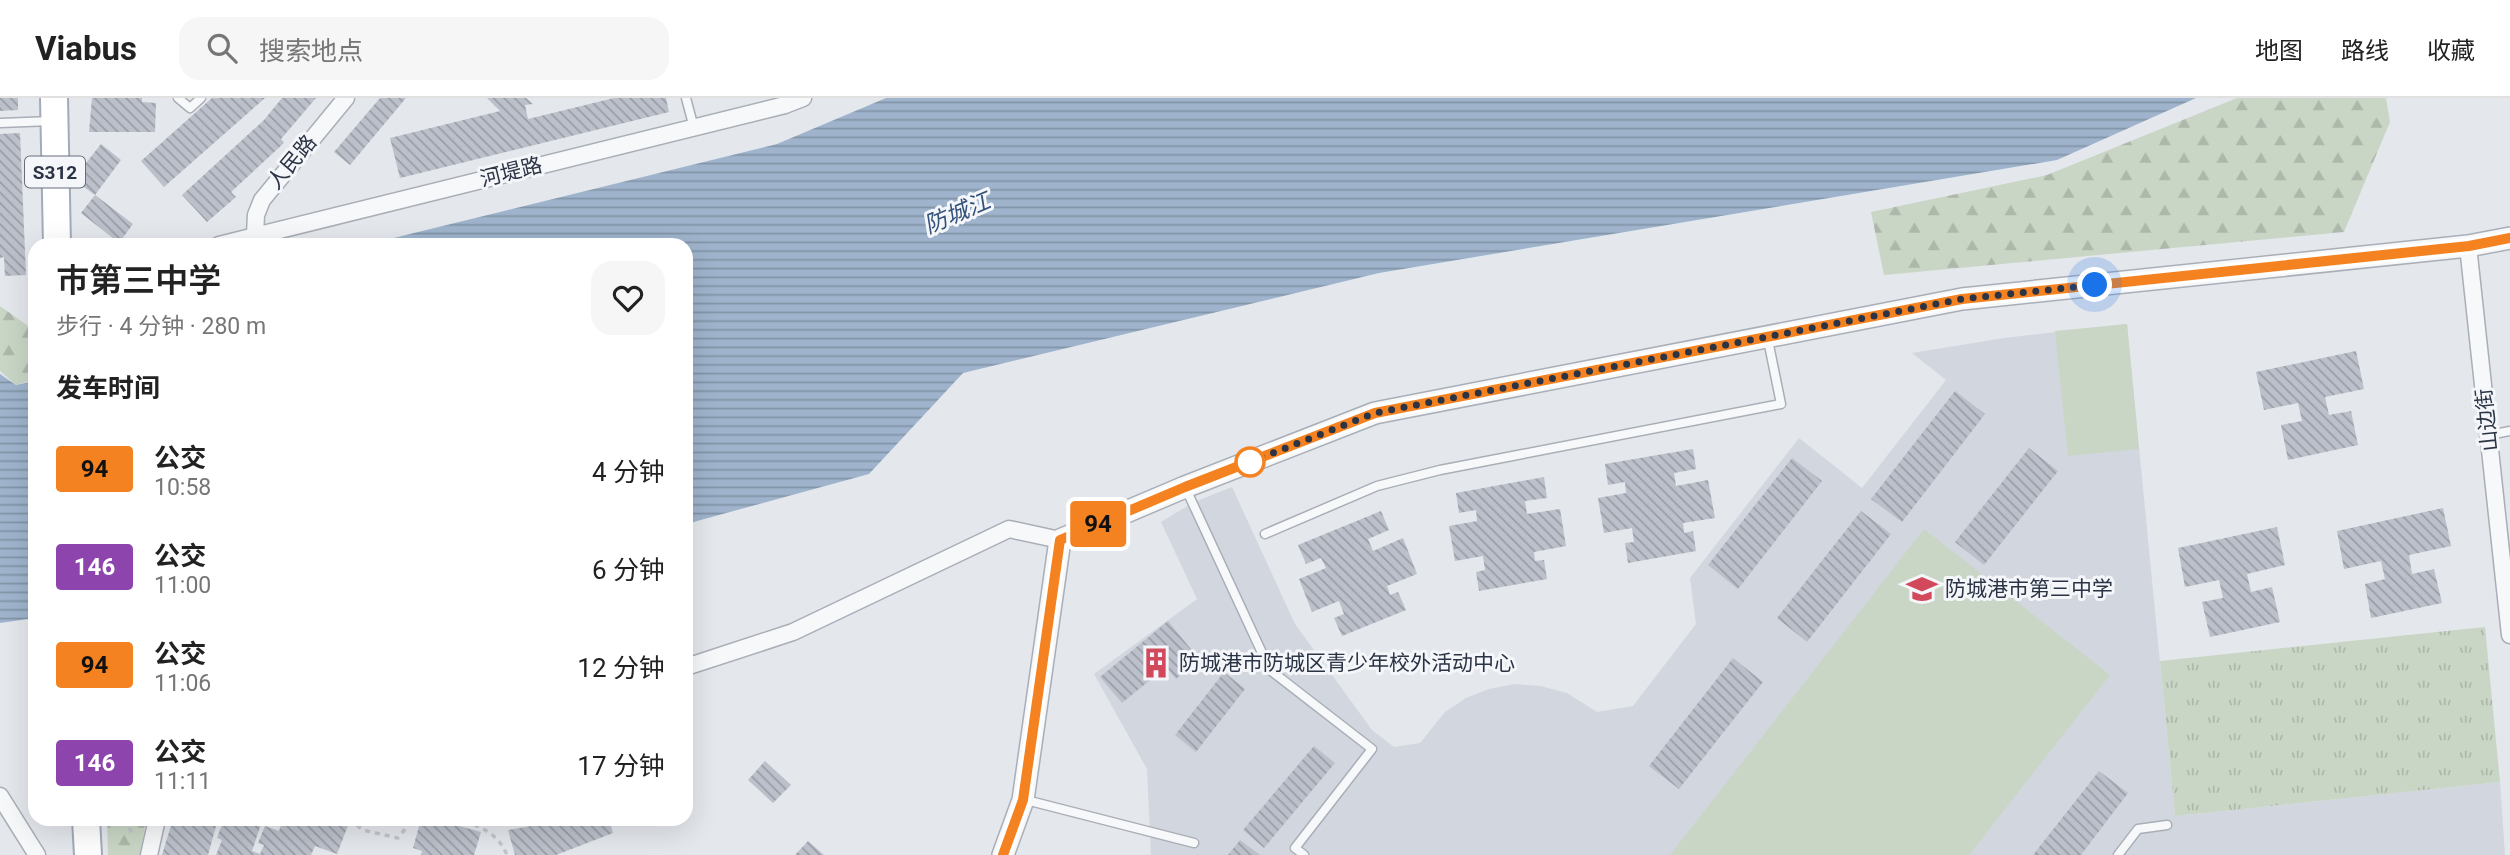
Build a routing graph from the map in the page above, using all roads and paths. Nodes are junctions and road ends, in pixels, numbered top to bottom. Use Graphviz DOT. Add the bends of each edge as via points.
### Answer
graph roads {
  1 [pos="178,98"];
  2 [pos="201,98"];
  3 [pos="346,98"];
  4 [pos="686,98"];
  5 [pos="803,98"];
  6 [pos="54,109"];
  7 [pos="0,123"];
  8 [pos="694,128"];
  9 [pos="255,234"];
  10 [pos="57,238"];
  11 [pos="242,238"];
  12 [pos="2510,238"];
  13 [pos="2469,246"];
  14 [pos="1767,337"];
  15 [pos="2510,431"];
  16 [pos="2489,435"];
  17 [pos="1185,487"];
  18 [pos="1265,534"];
  19 [pos="1060,540"];
  20 [pos="2510,635"];
  21 [pos="693,665"];
  22 [pos="0,796"];
  23 [pos="1023,800"];
  24 [pos="2167,825"];
  25 [pos="86,826"];
  26 [pos="155,826"];
  27 [pos="358,826"];
  28 [pos="407,826"];
  29 [pos="481,826"];
  30 [pos="1194,843"];
  31 [pos="37,855"];
  32 [pos="88,855"];
  33 [pos="149,855"];
  34 [pos="507,855"];
  35 [pos="1003,855"];
  36 [pos="1304,855"];
  37 [pos="2118,855"];
  1 -- 2 [label="lane" via="190,108"];
  3 -- 9 [label="street, 人民路" via="262,200"];
  4 -- 8 [label="lane"];
  5 -- 8 [label="street, 河堤路"];
  6 -- 7 [label="lane"];
  6 -- 10 [label="main road, S312"];
  8 -- 9 [label="street, 河堤路"];
  9 -- 11 [label="street, 河堤路"];
  12 -- 13 [label="street"];
  13 -- 14 [label="street" via="1962,299"];
  13 -- 16 [label="street, 山边街"];
  14 -- 17 [label="street" via="1375,413"];
  14 -- 18 [label="lane" via="1781,404 1377,486"];
  15 -- 16 [label="lane"];
  16 -- 20 [label="street, 山边街"];
  17 -- 19 [label="street"];
  17 -- 36 [label="lane" via="1270,670 1372,749 1295,848"];
  19 -- 21 [label="street" via="1009,529 793,632"];
  19 -- 23 [label="street"];
  22 -- 31 [label="street"];
  23 -- 30 [label="lane"];
  23 -- 35 [label="street"];
  24 -- 37 [label="lane" via="2138,829"];
  25 -- 32 [label="main road"];
  26 -- 33 [label="street"];
  27 -- 28 [label="path" via="398,838"];
  29 -- 34 [label="path"];
}
